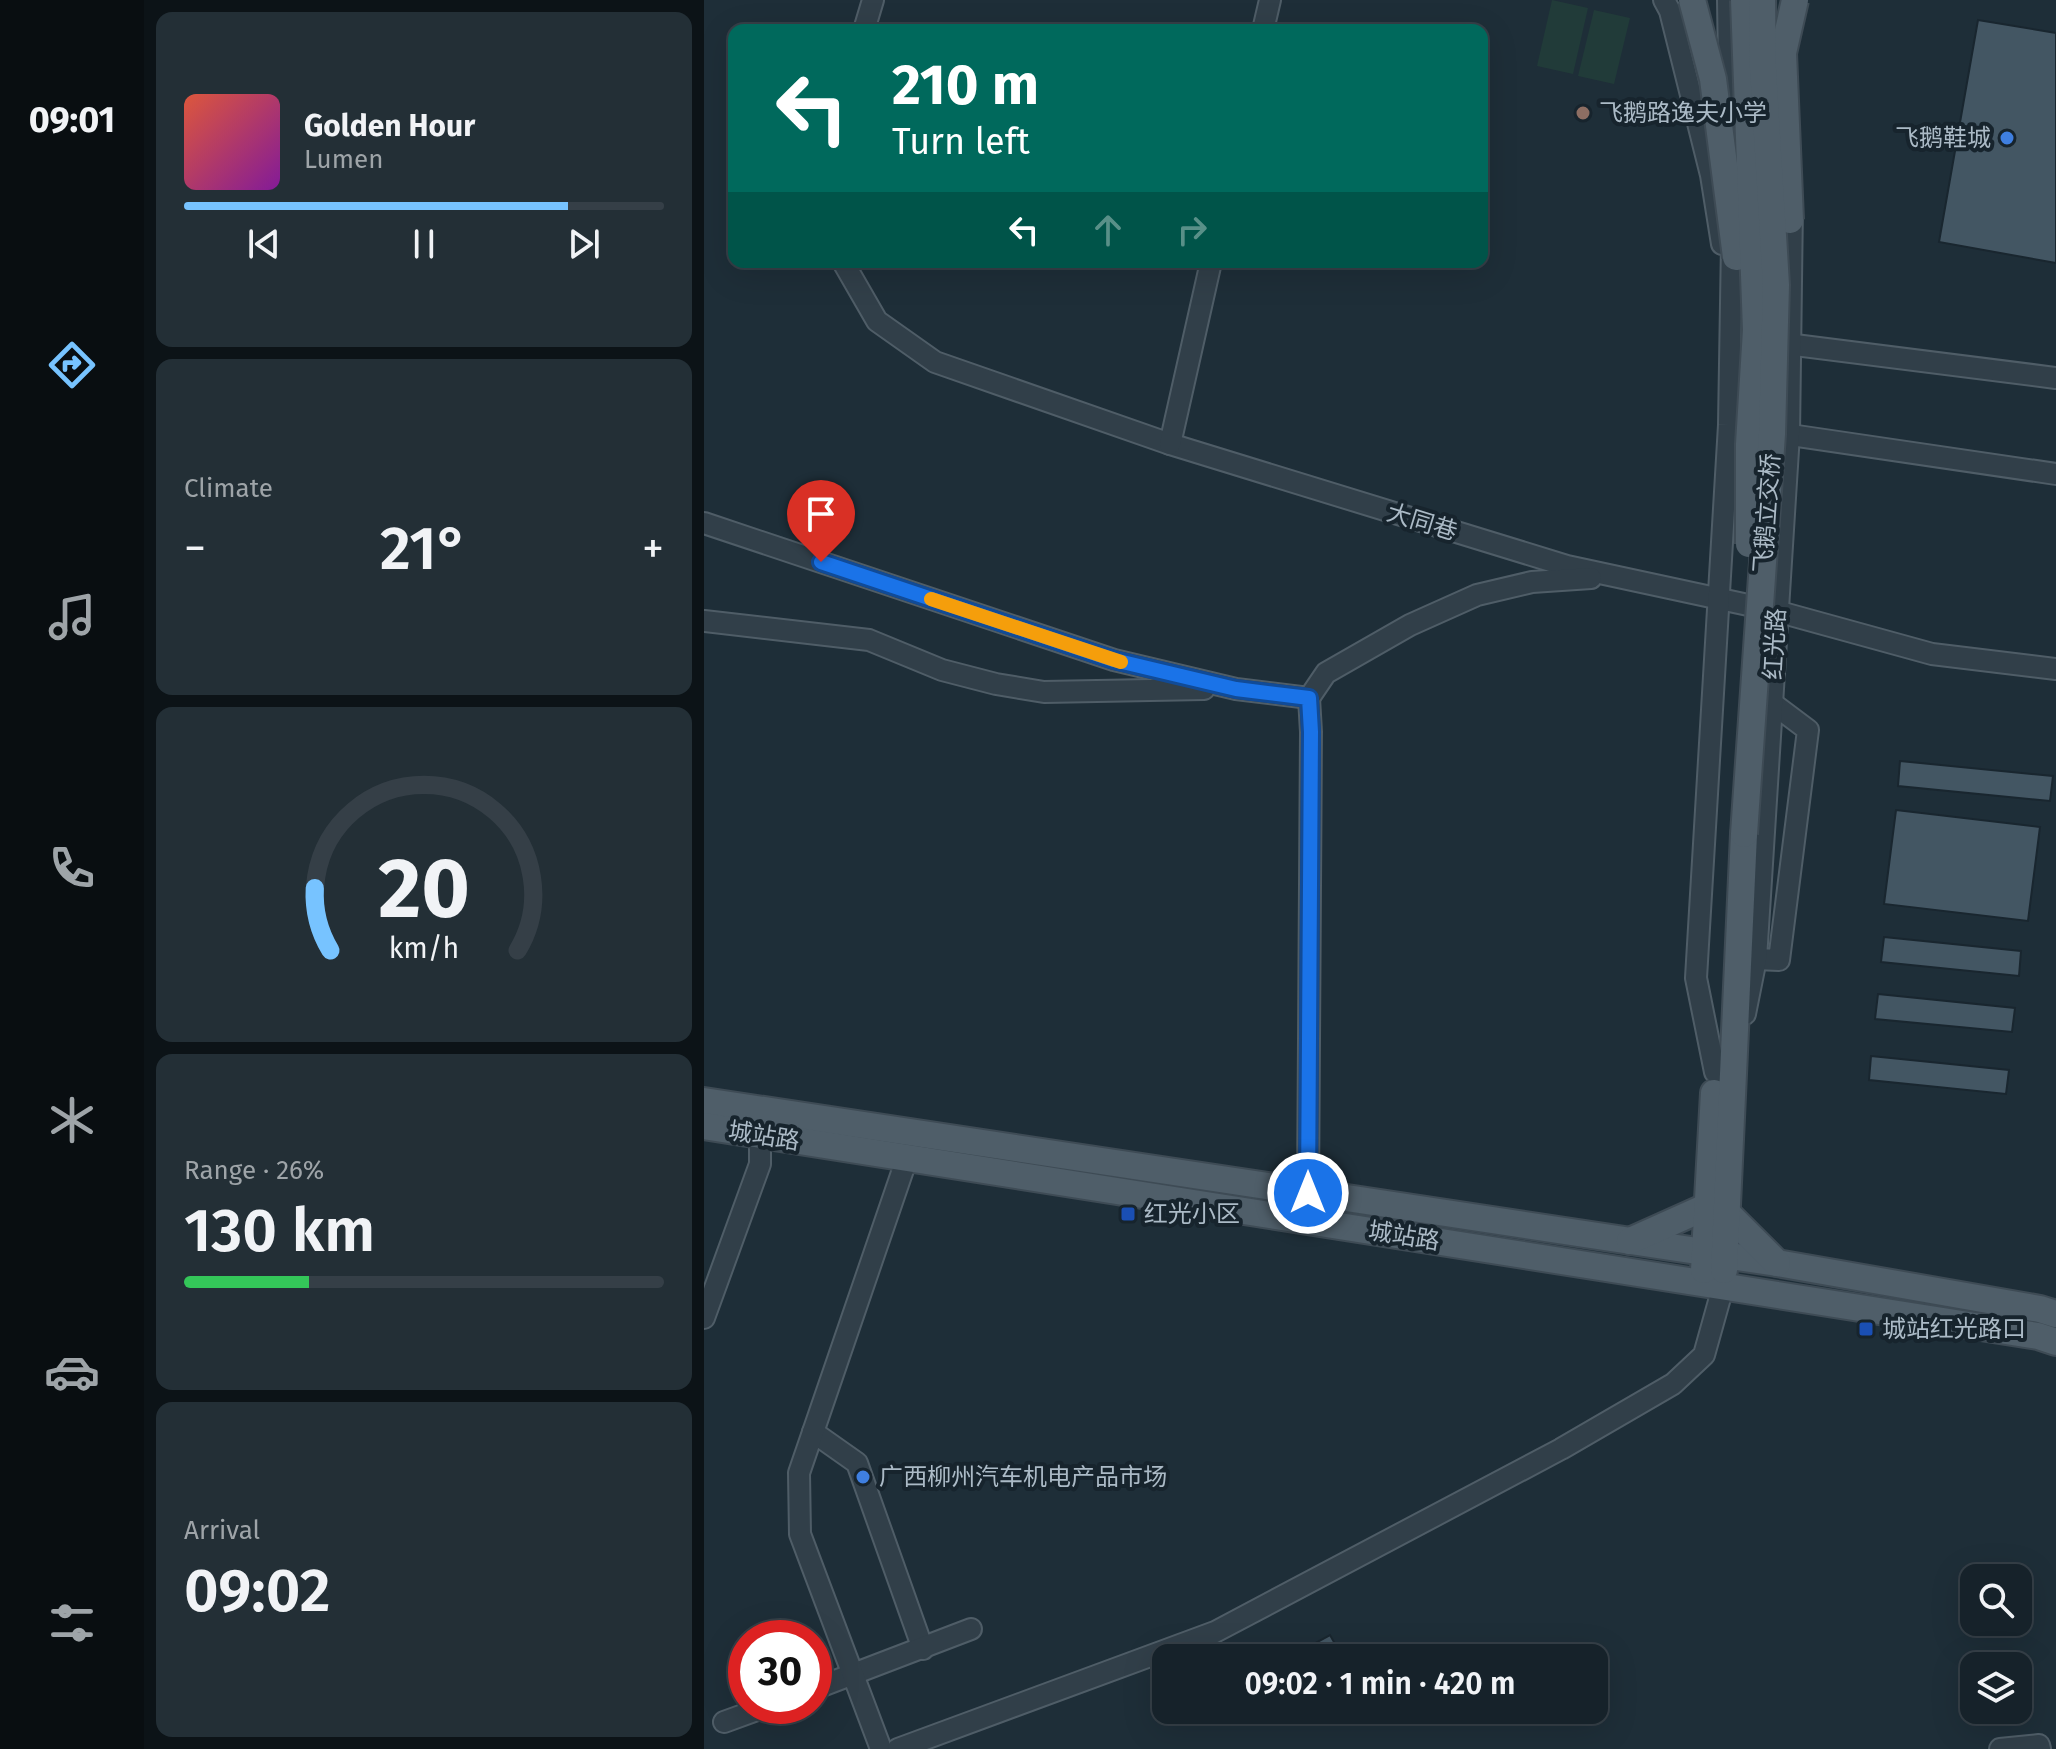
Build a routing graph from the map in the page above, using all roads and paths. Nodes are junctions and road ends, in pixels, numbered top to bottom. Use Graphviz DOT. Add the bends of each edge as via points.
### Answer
graph roads {
  1 [pos="873,0"];
  2 [pos="1270,0"];
  3 [pos="1664,0"];
  4 [pos="1692,0"];
  5 [pos="1728,0"];
  6 [pos="1744,0"];
  7 [pos="1762,0"];
  8 [pos="1782,0"];
  9 [pos="1795,0"];
  10 [pos="1807,0"];
  11 [pos="866,24"];
  12 [pos="1264,24"];
  13 [pos="1783,25"];
  14 [pos="1730,162"];
  15 [pos="1793,164"];
  16 [pos="846,268"];
  17 [pos="1210,268"];
  18 [pos="1733,313"];
  19 [pos="1732,337"];
  20 [pos="1790,344"];
  21 [pos="2056,378"];
  22 [pos="1729,425"];
  23 [pos="1770,437"];
  24 [pos="1170,444"];
  25 [pos="2056,474"];
  26 [pos="704,523"];
  27 [pos="1619,577"];
  28 [pos="1720,598"];
  29 [pos="1776,611"];
  30 [pos="704,621"];
  31 [pos="2056,669"];
  32 [pos="1236,689"];
  33 [pos="1309,698"];
  34 [pos="1772,703"];
  35 [pos="1756,959"];
  36 [pos="1724,1073"];
  37 [pos="704,1101"];
  38 [pos="704,1126"];
  39 [pos="760,1135"];
  40 [pos="907,1158"];
  41 [pos="1308,1193"];
  42 [pos="1717,1209"];
  43 [pos="1629,1241"];
  44 [pos="1715,1254"];
  45 [pos="1777,1263"];
  46 [pos="1713,1285"];
  47 [pos="2056,1314"];
  48 [pos="704,1318"];
  49 [pos="2056,1342"];
  50 [pos="813,1432"];
  51 [pos="971,1629"];
  52 [pos="923,1649"];
  53 [pos="853,1675"];
  54 [pos="832,1683"];
  55 [pos="728,1721"];
  56 [pos="724,1722"];
  57 [pos="881,1749"];
  58 [pos="898,1749"];
  59 [pos="2000,1749"];
  60 [pos="2040,1749"];
  1 -- 11 [label="street"];
  2 -- 12 [label="street"];
  3 -- 18 [label="street" via="1711,175"];
  4 -- 23 [label="main road, bridge" via="1713,79"];
  5 -- 14 [label="street, 红光路"];
  6 -- 23 [label="main road, 飞鹅立交桥, bridge" via="1756,330"];
  7 -- 23 [label="main road, 飞鹅立交桥, bridge" via="1776,285"];
  8 -- 13 [label="street, 红光路"];
  9 -- 23 [label="main road, bridge" via="1783,53 1788,327"];
  10 -- 13 [label="street"];
  13 -- 15 [label="street, 红光路"];
  14 -- 15 [label="street"];
  14 -- 18 [label="street, 红光路"];
  15 -- 20 [label="street, 红光路"];
  16 -- 24 [label="street, 大同巷" via="877,321 935,362"];
  17 -- 24 [label="street"];
  18 -- 19 [label="street, 红光路"];
  19 -- 20 [label="street"];
  19 -- 22 [label="street, 红光路"];
  20 -- 21 [label="street"];
  20 -- 23 [label="street, 红光路"];
  22 -- 23 [label="street"];
  22 -- 28 [label="street, 红光路"];
  23 -- 25 [label="street"];
  23 -- 29 [label="street, 红光路"];
  23 -- 36 [label="main road, 飞鹅立交桥, bridge" via="1736,834"];
  24 -- 27 [label="street, 大同巷" via="1567,566"];
  26 -- 32 [label="street" via="1114,660"];
  27 -- 28 [label="street, 大同巷"];
  27 -- 33 [label="street" via="1532,582 1477,595 1410,625 1326,673"];
  28 -- 29 [label="street, 大同巷"];
  28 -- 36 [label="street, 红光路" via="1696,978"];
  29 -- 31 [label="street, 大同巷" via="1932,654"];
  29 -- 34 [label="street, 红光路"];
  30 -- 32 [label="street" via="869,640 942,670 1044,692"];
  32 -- 33 [label="street"];
  33 -- 41 [label="street"];
  34 -- 35 [label="street, 红光路"];
  34 -- 35 [label="street" via="1808,730 1779,960"];
  35 -- 36 [label="street, 红光路"];
  36 -- 42 [label="main road, 红光路"];
  37 -- 41 [label="main road, 城站路"];
  38 -- 39 [label="main road, 城站路"];
  39 -- 40 [label="main road, 城站路"];
  39 -- 48 [label="street" via="760,1164"];
  40 -- 46 [label="main road, 城站路"];
  40 -- 50 [label="street"];
  41 -- 43 [label="main road, 城站路"];
  42 -- 43 [label="main road"];
  42 -- 44 [label="main road, 红光路"];
  42 -- 45 [label="main road"];
  43 -- 44 [label="main road, 城站路"];
  44 -- 45 [label="main road, 城站路"];
  44 -- 46 [label="main road, 红光路"];
  45 -- 47 [label="main road, 城站路"];
  46 -- 49 [label="main road, 城站路"];
  46 -- 58 [label="street" via="1704,1355 1673,1384 1561,1449 1215,1632"];
  50 -- 52 [label="street" via="857,1463"];
  50 -- 53 [label="street" via="799,1473 800,1534"];
  51 -- 52 [label="street"];
  52 -- 53 [label="street"];
  53 -- 54 [label="street"];
  53 -- 57 [label="street"];
  55 -- 56 [label="street"];
  59 -- 60 [label="street"];
}
